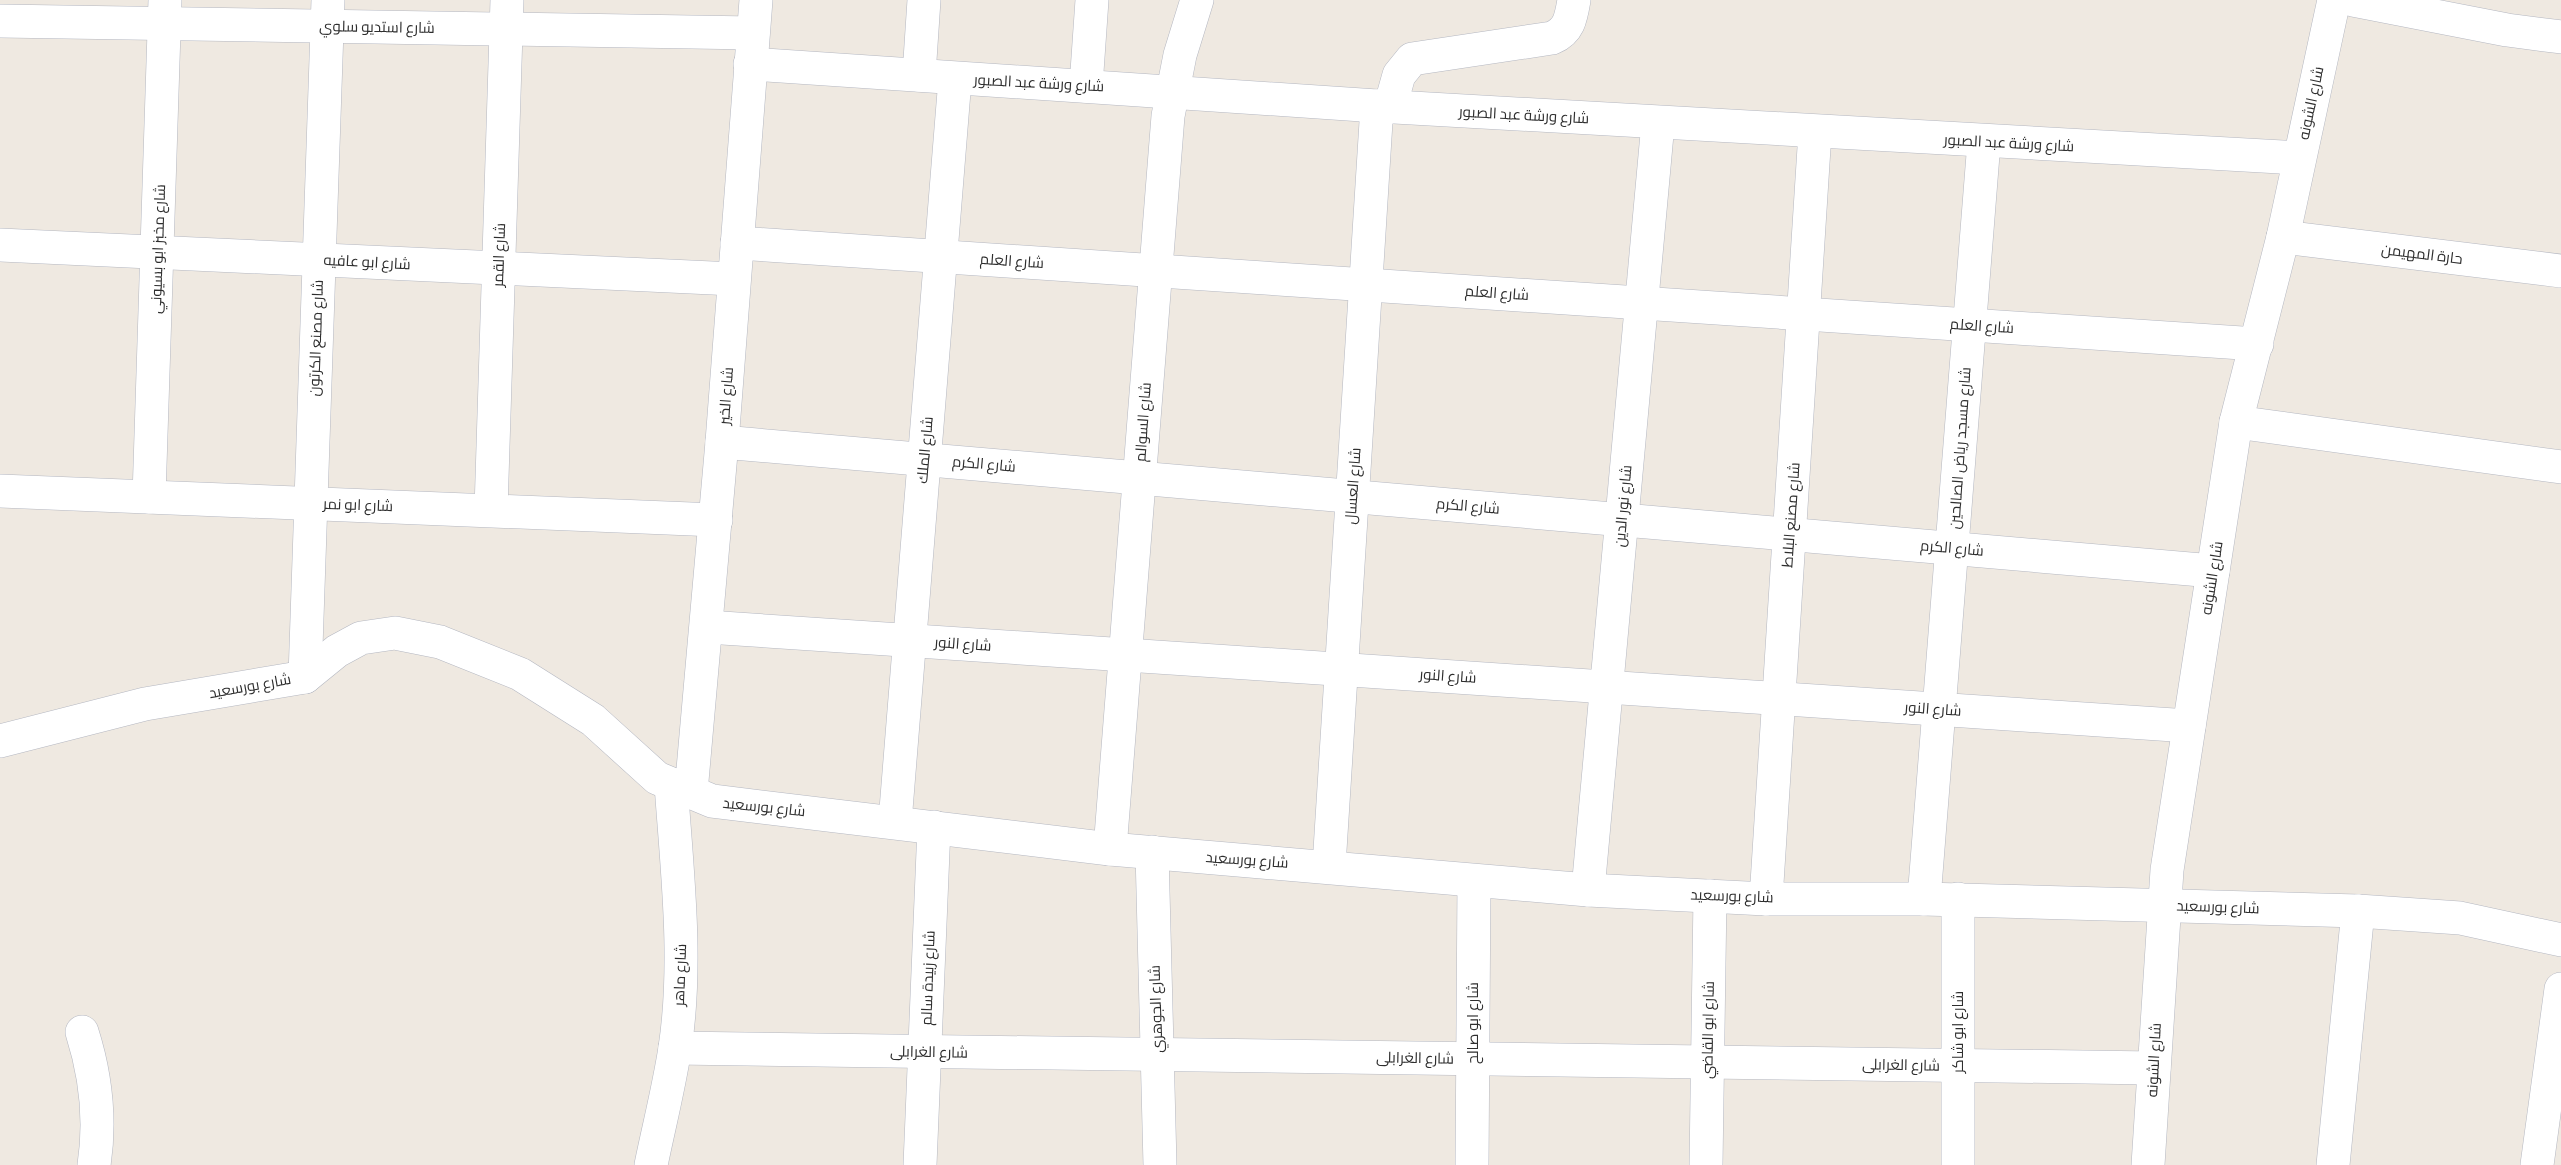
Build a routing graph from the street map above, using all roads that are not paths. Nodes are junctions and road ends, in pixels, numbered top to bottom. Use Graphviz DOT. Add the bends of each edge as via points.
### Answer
graph roads {
  1 [pos="756,0"];
  2 [pos="924,0"];
  3 [pos="1092,0"];
  4 [pos="1197,0"];
  5 [pos="1574,0"];
  6 [pos="2334,0"];
  7 [pos="2353,0"];
  8 [pos="165,12"];
  9 [pos="328,13"];
  10 [pos="506,14"];
  11 [pos="0,21"];
  12 [pos="2561,37"];
  13 [pos="752,49"];
  14 [pos="918,75"];
  15 [pos="955,79"];
  16 [pos="1086,86"];
  17 [pos="1171,90"];
  18 [pos="1384,107"];
  19 [pos="1658,123"];
  20 [pos="1815,132"];
  21 [pos="1984,142"];
  22 [pos="2299,158"];
  23 [pos="2283,237"];
  24 [pos="737,243"];
  25 [pos="0,245"];
  26 [pos="158,252"];
  27 [pos="941,257"];
  28 [pos="319,260"];
  29 [pos="499,268"];
  30 [pos="1155,270"];
  31 [pos="2561,271"];
  32 [pos="734,279"];
  33 [pos="1366,285"];
  34 [pos="1641,303"];
  35 [pos="1804,314"];
  36 [pos="1969,325"];
  37 [pos="2257,344"];
  38 [pos="2236,422"];
  39 [pos="722,442"];
  40 [pos="925,459"];
  41 [pos="2561,467"];
  42 [pos="1138,478"];
  43 [pos="0,491"];
  44 [pos="1353,496"];
  45 [pos="149,497"];
  46 [pos="310,503"];
  47 [pos="491,510"];
  48 [pos="716,520"];
  49 [pos="1622,520"];
  50 [pos="1790,534"];
  51 [pos="1952,548"];
  52 [pos="2213,571"];
  53 [pos="707,627"];
  54 [pos="910,640"];
  55 [pos="1125,655"];
  56 [pos="1341,669"];
  57 [pos="305,677"];
  58 [pos="1607,687"];
  59 [pos="1779,698"];
  60 [pos="1939,709"];
  61 [pos="2188,726"];
  62 [pos="0,741"];
  63 [pos="681,788"];
  64 [pos="895,822"];
  65 [pos="934,827"];
  66 [pos="1110,849"];
  67 [pos="1152,852"];
  68 [pos="1329,866"];
  69 [pos="1474,881"];
  70 [pos="1588,890"];
  71 [pos="1710,896"];
  72 [pos="1766,898"];
  73 [pos="1924,898"];
  74 [pos="1958,899"];
  75 [pos="2164,905"];
  76 [pos="2358,911"];
  77 [pos="2561,940"];
  78 [pos="2561,989"];
  79 [pos="82,1032"];
  80 [pos="675,1048"];
  81 [pos="925,1052"];
  82 [pos="1158,1055"];
  83 [pos="1473,1059"];
  84 [pos="1708,1063"];
  85 [pos="1958,1065"];
  86 [pos="2154,1068"];
  87 [pos="94,1165"];
  88 [pos="651,1165"];
  89 [pos="920,1165"];
  90 [pos="1160,1165"];
  91 [pos="1472,1165"];
  92 [pos="1706,1165"];
  93 [pos="1958,1165"];
  94 [pos="2148,1165"];
  95 [pos="2333,1165"];
  96 [pos="2537,1165"];
  1 -- 13 [label="street, شارع الخير"];
  2 -- 14 [label="street"];
  3 -- 16 [label="street"];
  4 -- 17 [label="street, شارع السوالم"];
  5 -- 18 [label="street, شارع العسال" via="1569,25 1552,38 1412,59 1402,68"];
  6 -- 22 [label="street, شارع الشونه"];
  7 -- 12 [label="street"];
  8 -- 9 [label="street, شارع استديو سلوي"];
  8 -- 11 [label="street, شارع استديو سلوي"];
  8 -- 26 [label="street, شارع مخبز ابو بسيوني"];
  9 -- 10 [label="street, شارع استديو سلوي"];
  9 -- 28 [label="street, شارع مصنع الكرتون"];
  10 -- 13 [label="street, شارع استديو سلوي"];
  10 -- 29 [label="street, شارع القمر"];
  13 -- 14 [label="street, شارع ورشة عبد الصبور"];
  13 -- 24 [label="street, شارع الخير"];
  14 -- 15 [label="street, شارع ورشة عبد الصبور"];
  15 -- 16 [label="street, شارع ورشة عبد الصبور"];
  15 -- 27 [label="street, شارع الملك"];
  16 -- 17 [label="street, شارع ورشة عبد الصبور"];
  17 -- 18 [label="street, شارع ورشة عبد الصبور"];
  17 -- 30 [label="street, شارع السوالم"];
  18 -- 19 [label="street, شارع ورشة عبد الصبور"];
  18 -- 33 [label="street, شارع العسال"];
  19 -- 20 [label="street, شارع ورشة عبد الصبور"];
  19 -- 34 [label="street, شارع نور الدين"];
  20 -- 21 [label="street, شارع ورشة عبد الصبور"];
  20 -- 35 [label="street, شارع مصنع البلاط"];
  21 -- 22 [label="street, شارع ورشة عبد الصبور"];
  21 -- 36 [label="street, شارع مسجد رياض الصالحين"];
  22 -- 23 [label="street, شارع الشونه"];
  23 -- 31 [label="street, حارة المهيمن"];
  23 -- 37 [label="street, شارع الشونه"];
  24 -- 27 [label="street, شارع العلم"];
  24 -- 32 [label="street, شارع الخير"];
  25 -- 26 [label="street, شارع ابو عافيه"];
  26 -- 28 [label="street, شارع ابو عافيه"];
  26 -- 45 [label="street, شارع مخبز ابو بسيوني"];
  27 -- 30 [label="street, شارع العلم"];
  27 -- 40 [label="street, شارع الملك"];
  28 -- 29 [label="street, شارع ابو عافيه"];
  28 -- 46 [label="street, شارع مصنع الكرتون"];
  29 -- 32 [label="street, شارع ابو عافيه"];
  29 -- 47 [label="street, شارع القمر"];
  30 -- 33 [label="street, شارع العلم"];
  30 -- 42 [label="street, شارع السوالم"];
  32 -- 39 [label="street, شارع الخير"];
  33 -- 34 [label="street, شارع العلم"];
  33 -- 44 [label="street, شارع العسال"];
  34 -- 35 [label="street, شارع العلم"];
  34 -- 49 [label="street, شارع نور الدين"];
  35 -- 36 [label="street, شارع العلم"];
  35 -- 50 [label="street, شارع مصنع البلاط"];
  36 -- 37 [label="street, شارع العلم"];
  36 -- 51 [label="street, شارع مسجد رياض الصالحين"];
  37 -- 38 [label="street, شارع الشونه"];
  38 -- 41 [label="street"];
  38 -- 52 [label="street, شارع الشونه"];
  39 -- 40 [label="street, شارع الكرم"];
  39 -- 48 [label="street, شارع الخير"];
  40 -- 42 [label="street, شارع الكرم"];
  40 -- 54 [label="street, شارع الملك"];
  42 -- 44 [label="street, شارع الكرم"];
  42 -- 55 [label="street, شارع السوالم"];
  43 -- 45 [label="street, شارع ابو نمر"];
  44 -- 49 [label="street, شارع الكرم"];
  44 -- 56 [label="street, شارع العسال"];
  45 -- 46 [label="street, شارع ابو نمر"];
  46 -- 47 [label="street, شارع ابو نمر"];
  46 -- 57 [label="street, شارع مصنع الكرتون"];
  47 -- 48 [label="street, شارع ابو نمر"];
  48 -- 53 [label="street, شارع الخير"];
  49 -- 50 [label="street, شارع الكرم"];
  49 -- 58 [label="street, شارع نور الدين"];
  50 -- 51 [label="street, شارع الكرم"];
  50 -- 59 [label="street, شارع مصنع البلاط"];
  51 -- 52 [label="street, شارع الكرم"];
  51 -- 60 [label="street, شارع مسجد رياض الصالحين"];
  52 -- 61 [label="street, شارع الشونه"];
  53 -- 54 [label="street, شارع النور"];
  53 -- 63 [label="street, شارع الخير"];
  54 -- 55 [label="street, شارع النور"];
  54 -- 64 [label="street, شارع الملك"];
  55 -- 56 [label="street, شارع النور"];
  55 -- 66 [label="street, شارع السوالم"];
  56 -- 58 [label="street, شارع النور"];
  56 -- 68 [label="street, شارع العسال"];
  57 -- 62 [label="street, شارع بورسعيد" via="145,704"];
  57 -- 63 [label="street, شارع بورسعيد" via="337,651 361,638 395,633 440,642 520,675 593,720 657,778"];
  58 -- 59 [label="street, شارع النور"];
  58 -- 70 [label="street, شارع نور الدين"];
  59 -- 60 [label="street, شارع النور"];
  59 -- 72 [label="street, شارع مصنع البلاط"];
  60 -- 61 [label="street, شارع النور"];
  60 -- 73 [label="street, شارع مسجد رياض الصالحين"];
  61 -- 75 [label="street, شارع الشونه"];
  63 -- 64 [label="street, شارع بورسعيد" via="712,801"];
  63 -- 80 [label="street, شارع ماهر" via="681,935"];
  64 -- 65 [label="street, شارع بورسعيد"];
  65 -- 66 [label="street, شارع بورسعيد"];
  65 -- 81 [label="street, شارع زبيدة سالم"];
  66 -- 67 [label="street, شارع بورسعيد"];
  67 -- 68 [label="street, شارع بورسعيد"];
  67 -- 82 [label="street, شارع الجوهري"];
  68 -- 69 [label="street, شارع بورسعيد"];
  69 -- 70 [label="street, شارع بورسعيد"];
  69 -- 83 [label="street, شارع ابو صالح"];
  70 -- 71 [label="street, شارع بورسعيد"];
  71 -- 72 [label="street, شارع بورسعيد"];
  71 -- 84 [label="street, شارع ابو القاضي"];
  72 -- 73 [label="street, شارع بورسعيد"];
  73 -- 74 [label="street, شارع بورسعيد"];
  74 -- 75 [label="street, شارع بورسعيد"];
  74 -- 85 [label="street, شارع ابو شاكر"];
  75 -- 76 [label="street, شارع بورسعيد"];
  75 -- 86 [label="street, شارع الشونه"];
  76 -- 77 [label="street, شارع بورسعيد" via="2460,918"];
  76 -- 95 [label="street"];
  78 -- 96 [label="street"];
  79 -- 87 [label="street" via="91,1059 98,1115"];
  80 -- 81 [label="street, شارع الغرابلى"];
  80 -- 88 [label="street, شارع ماهر"];
  81 -- 82 [label="street, شارع الغرابلى"];
  81 -- 89 [label="street, شارع زبيدة سالم"];
  82 -- 83 [label="street, شارع الغرابلى"];
  82 -- 90 [label="street, شارع الجوهري"];
  83 -- 84 [label="street, شارع الغرابلى"];
  83 -- 91 [label="street, شارع ابو صالح"];
  84 -- 85 [label="street, شارع الغرابلى"];
  84 -- 92 [label="street, شارع ابو القاضي"];
  85 -- 86 [label="street, شارع الغرابلى"];
  85 -- 93 [label="street, شارع ابو شاكر"];
  86 -- 94 [label="street, شارع الشونه"];
}
